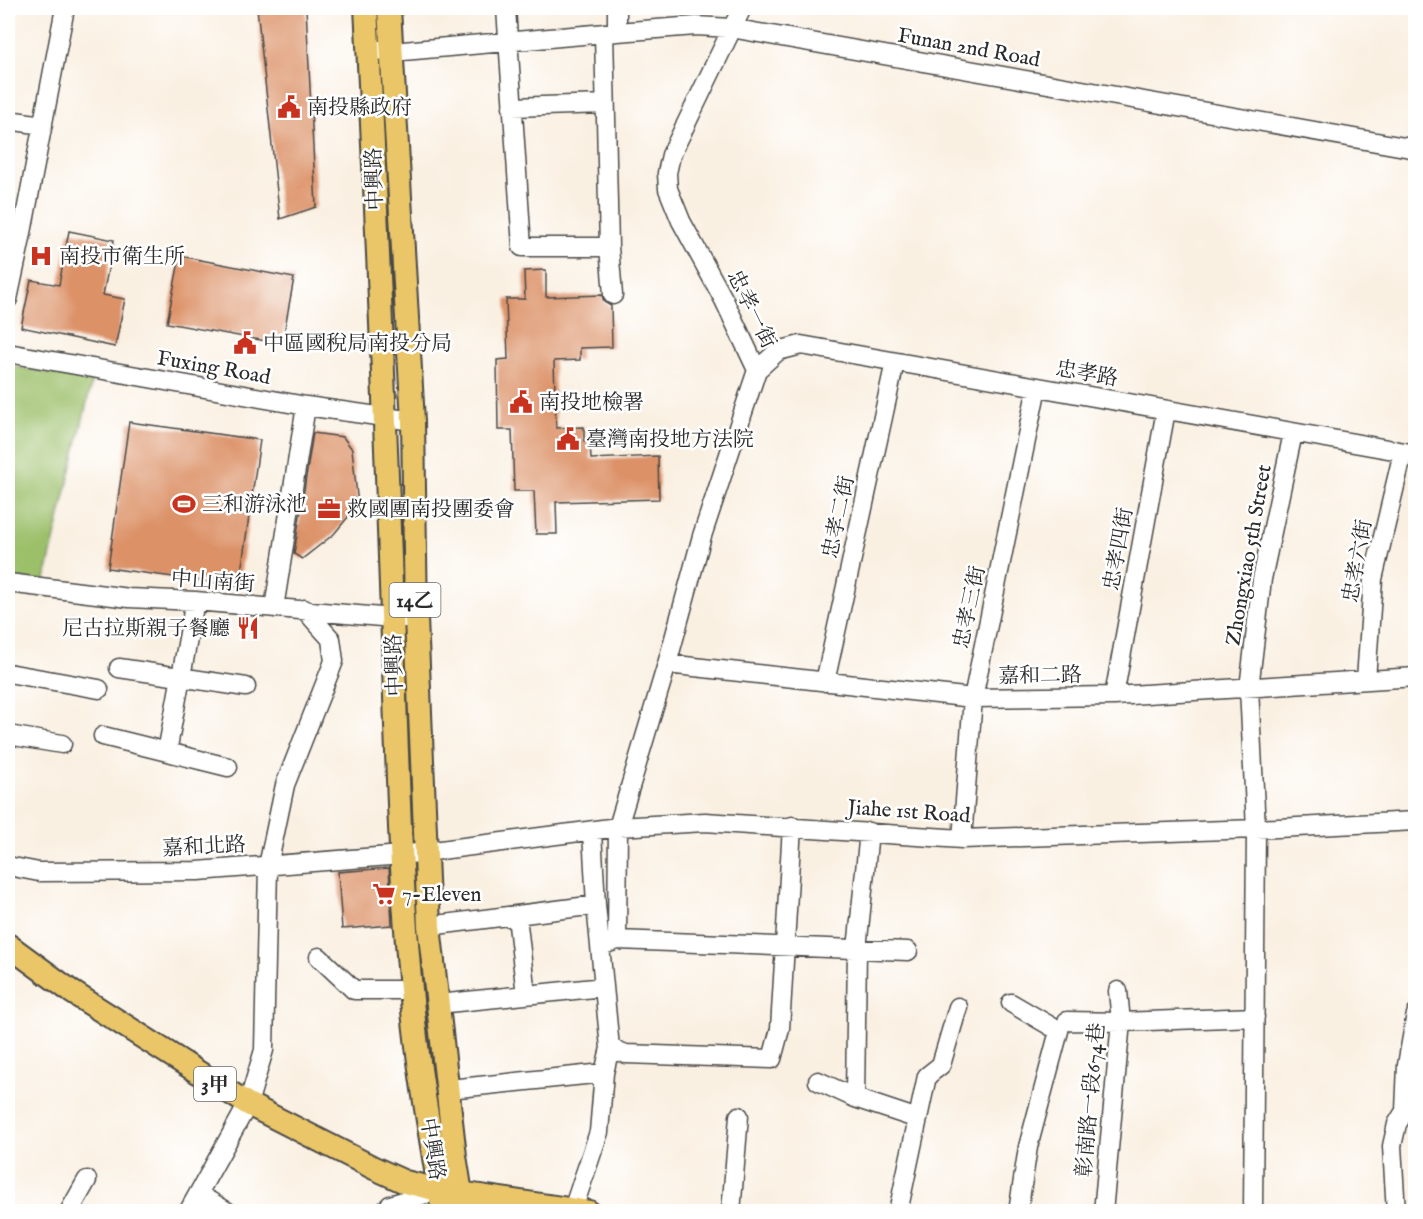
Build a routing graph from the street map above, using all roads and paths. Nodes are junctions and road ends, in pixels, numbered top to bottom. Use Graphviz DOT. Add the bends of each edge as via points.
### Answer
graph roads {
  1 [pos="65,8"];
  2 [pos="366,8"];
  3 [pos="389,8"];
  4 [pos="506,8"];
  5 [pos="617,8"];
  6 [pos="742,8"];
  7 [pos="731,28"];
  8 [pos="611,32"];
  9 [pos="508,40"];
  10 [pos="369,49"];
  11 [pos="392,52"];
  12 [pos="605,104"];
  13 [pos="512,107"];
  14 [pos="8,120"];
  15 [pos="43,125"];
  16 [pos="1416,149"];
  17 [pos="14,242"];
  18 [pos="609,247"];
  19 [pos="613,295"];
  20 [pos="8,299"];
  21 [pos="8,354"];
  22 [pos="895,362"];
  23 [pos="757,370"];
  24 [pos="1037,387"];
  25 [pos="306,406"];
  26 [pos="1166,410"];
  27 [pos="384,418"];
  28 [pos="413,421"];
  29 [pos="1293,433"];
  30 [pos="1409,453"];
  31 [pos="8,583"];
  32 [pos="195,601"];
  33 [pos="274,608"];
  34 [pos="304,609"];
  35 [pos="393,618"];
  36 [pos="416,618"];
  37 [pos="667,664"];
  38 [pos="119,668"];
  39 [pos="8,673"];
  40 [pos="182,676"];
  41 [pos="1416,676"];
  42 [pos="1366,680"];
  43 [pos="825,682"];
  44 [pos="246,687"];
  45 [pos="1249,688"];
  46 [pos="99,689"];
  47 [pos="1114,696"];
  48 [pos="973,698"];
  49 [pos="8,735"];
  50 [pos="104,736"];
  51 [pos="62,744"];
  52 [pos="167,752"];
  53 [pos="228,767"];
  54 [pos="1416,821"];
  55 [pos="792,826"];
  56 [pos="618,827"];
  57 [pos="1256,829"];
  58 [pos="592,832"];
  59 [pos="869,832"];
  60 [pos="962,839"];
  61 [pos="425,852"];
  62 [pos="402,855"];
  63 [pos="8,866"];
  64 [pos="268,866"];
  65 [pos="596,905"];
  66 [pos="517,916"];
  67 [pos="429,926"];
  68 [pos="609,943"];
  69 [pos="8,946"];
  70 [pos="784,946"];
  71 [pos="857,949"];
  72 [pos="908,951"];
  73 [pos="319,957"];
  74 [pos="604,987"];
  75 [pos="411,990"];
  76 [pos="1118,991"];
  77 [pos="526,995"];
  78 [pos="438,1004"];
  79 [pos="1011,1004"];
  80 [pos="957,1007"];
  81 [pos="1416,1014"];
  82 [pos="1255,1017"];
  83 [pos="1067,1021"];
  84 [pos="1120,1022"];
  85 [pos="610,1048"];
  86 [pos="604,1073"];
  87 [pos="818,1081"];
  88 [pos="449,1089"];
  89 [pos="855,1098"];
  90 [pos="248,1104"];
  91 [pos="739,1116"];
  92 [pos="918,1119"];
  93 [pos="87,1180"];
  94 [pos="198,1194"];
  95 [pos="452,1201"];
  96 [pos="581,1210"];
  97 [pos="69,1212"];
  98 [pos="188,1212"];
  99 [pos="228,1212"];
  100 [pos="384,1212"];
  101 [pos="731,1212"];
  102 [pos="898,1212"];
  103 [pos="1018,1212"];
  104 [pos="1103,1212"];
  105 [pos="1253,1212"];
  106 [pos="1396,1212"];
  1 -- 15 [label="street"];
  2 -- 10 [label="main road, 中興路 / 14乙"];
  3 -- 11 [label="main road, 中興路 / 14乙"];
  4 -- 9 [label="street"];
  5 -- 8 [label="street"];
  6 -- 7 [label="street, 忠孝一街"];
  7 -- 8 [label="street, Funan 2nd Road" via="696,26"];
  7 -- 16 [label="street, Funan 2nd Road"];
  7 -- 23 [label="street, 忠孝一街" via="671,154 668,189"];
  8 -- 9 [label="street, Funan 2nd Road"];
  8 -- 12 [label="street"];
  9 -- 11 [label="street, Funan 2nd Road"];
  9 -- 13 [label="street"];
  10 -- 11 [label="street, Funan 2nd Road"];
  10 -- 27 [label="main road, 中興路 / 14乙"];
  11 -- 28 [label="main road, 中興路 / 14乙"];
  12 -- 13 [label="street"];
  12 -- 18 [label="street"];
  13 -- 18 [label="street" via="522,247"];
  14 -- 15 [label="street"];
  15 -- 17 [label="street"];
  17 -- 20 [label="street"];
  18 -- 19 [label="street"];
  21 -- 25 [label="street, Fuxing Road"];
  22 -- 23 [label="street, 忠孝路" via="801,345 778,351"];
  22 -- 24 [label="street, 忠孝路"];
  22 -- 43 [label="street, 忠孝二街"];
  23 -- 37 [label="street, 忠孝一街" via="702,536"];
  24 -- 26 [label="street, 忠孝路"];
  24 -- 48 [label="street, 忠孝三街"];
  25 -- 27 [label="street, Fuxing Road"];
  25 -- 33 [label="street"];
  26 -- 29 [label="street, 忠孝路"];
  26 -- 47 [label="street, 忠孝四街"];
  27 -- 28 [label="street, Fuxing Road"];
  27 -- 35 [label="main road, 中興路 / 14乙"];
  28 -- 36 [label="main road, 中興路 / 14乙"];
  29 -- 30 [label="street, 忠孝路"];
  29 -- 45 [label="street, Zhongxiao 5th Street" via="1262,579"];
  30 -- 42 [label="street, 忠孝六街" via="1373,579"];
  31 -- 32 [label="street, 中山南街" via="129,598"];
  32 -- 33 [label="street, 中山南街"];
  32 -- 40 [label="street"];
  33 -- 34 [label="street, 中山南街"];
  34 -- 35 [label="street, 中山南街"];
  34 -- 64 [label="street" via="331,639 334,661 285,785"];
  35 -- 36 [label="street, 中山南街"];
  35 -- 62 [label="main road, 中興路 / 14乙"];
  36 -- 61 [label="main road, 中興路 / 14乙"];
  37 -- 43 [label="street, 嘉和二路"];
  37 -- 56 [label="street, 忠孝一街"];
  38 -- 40 [label="street"];
  39 -- 46 [label="street"];
  40 -- 44 [label="street"];
  40 -- 52 [label="street"];
  41 -- 42 [label="street, 嘉和二路"];
  42 -- 45 [label="street, 嘉和二路"];
  43 -- 48 [label="street, 嘉和二路"];
  45 -- 47 [label="street, 嘉和二路"];
  45 -- 57 [label="street, Zhongxiao 5th Street"];
  47 -- 48 [label="street, 嘉和二路"];
  48 -- 60 [label="street, 忠孝三街"];
  49 -- 51 [label="street"];
  50 -- 52 [label="street"];
  52 -- 53 [label="street"];
  54 -- 57 [label="street, Jiahe 1st Road"];
  55 -- 56 [label="street, Jiahe 1st Road" via="705,822"];
  55 -- 59 [label="street, Jiahe 1st Road"];
  55 -- 70 [label="street"];
  56 -- 58 [label="street, Jiahe 1st Road"];
  56 -- 68 [label="street, 忠孝一街"];
  57 -- 60 [label="street, Jiahe 1st Road"];
  57 -- 82 [label="street, Zhongxiao 5th Street"];
  58 -- 61 [label="street, Jiahe 1st Road"];
  58 -- 65 [label="street"];
  59 -- 60 [label="street, Jiahe 1st Road"];
  59 -- 71 [label="street"];
  61 -- 62 [label="street, Jiahe 1st Road"];
  61 -- 67 [label="main road, 中興路 / 14乙"];
  62 -- 64 [label="street, 嘉和北路"];
  62 -- 75 [label="main road, 中興路 / 14乙"];
  63 -- 64 [label="street, 嘉和北路" via="62,872"];
  64 -- 90 [label="street" via="264,1050"];
  65 -- 66 [label="street"];
  65 -- 68 [label="street"];
  66 -- 67 [label="street"];
  66 -- 77 [label="street"];
  67 -- 78 [label="main road, 中興路 / 14乙"];
  68 -- 70 [label="street"];
  68 -- 74 [label="street"];
  69 -- 90 [label="main road, 3甲" via="72,992"];
  70 -- 71 [label="street"];
  70 -- 85 [label="street" via="780,1029 772,1059 626,1054"];
  71 -- 72 [label="street"];
  71 -- 89 [label="street"];
  73 -- 75 [label="street" via="354,990"];
  74 -- 77 [label="street"];
  74 -- 85 [label="street"];
  75 -- 95 [label="main road, 中興路 / 14乙" via="421,1073"];
  76 -- 84 [label="street, 彰南路一段674巷"];
  77 -- 78 [label="street"];
  78 -- 88 [label="main road, 中興路 / 14乙"];
  79 -- 103 [label="street" via="1059,1031 1029,1147"];
  80 -- 92 [label="street" via="941,1065 927,1076"];
  81 -- 106 [label="street" via="1407,1065 1405,1111 1392,1146"];
  82 -- 84 [label="street"];
  82 -- 105 [label="street, Zhongxiao 5th Street"];
  83 -- 84 [label="street"];
  84 -- 104 [label="street, 彰南路一段674巷"];
  85 -- 86 [label="street"];
  86 -- 88 [label="street"];
  86 -- 96 [label="street" via="599,1132"];
  87 -- 89 [label="street"];
  88 -- 95 [label="main road, 中興路 / 14乙"];
  89 -- 92 [label="street"];
  90 -- 94 [label="street"];
  90 -- 95 [label="main road, 3甲" via="374,1168"];
  91 -- 101 [label="street"];
  92 -- 102 [label="street"];
  93 -- 97 [label="street"];
  94 -- 98 [label="street"];
  94 -- 99 [label="street"];
  95 -- 96 [label="main road, 3甲"];
  95 -- 100 [label="street" via="390,1205"];
}
